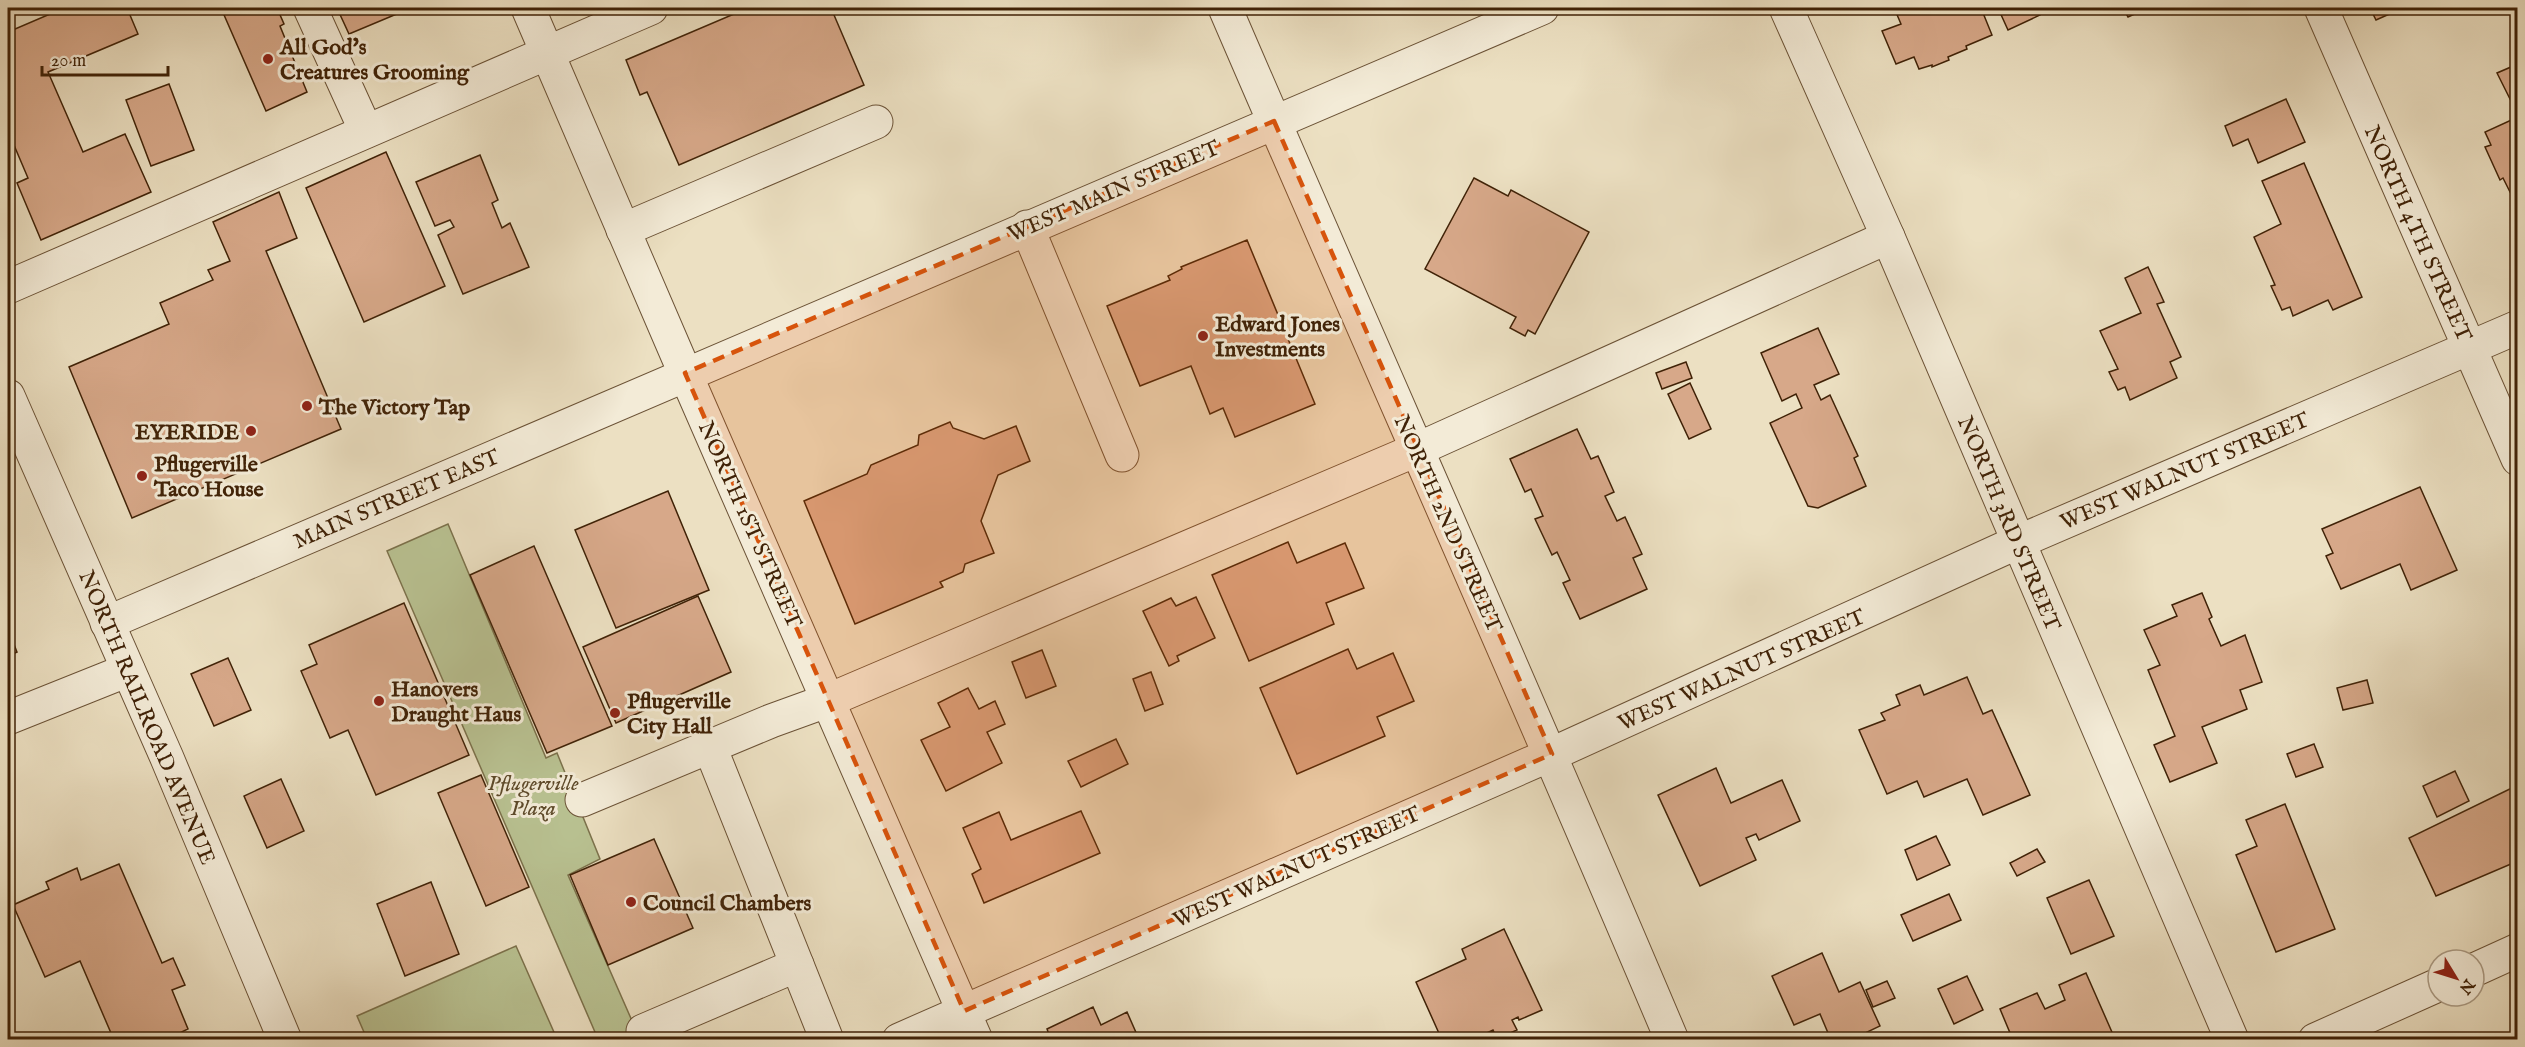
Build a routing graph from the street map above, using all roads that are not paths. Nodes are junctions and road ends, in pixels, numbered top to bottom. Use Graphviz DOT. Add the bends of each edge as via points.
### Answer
graph roads {
  1 [pos="310,8"];
  2 [pos="528,8"];
  3 [pos="651,8"];
  4 [pos="1225,8"];
  5 [pos="1542,8"];
  6 [pos="1786,8"];
  7 [pos="2321,8"];
  8 [pos="548,53"];
  9 [pos="1274,121"];
  10 [pos="876,122"];
  11 [pos="366,131"];
  12 [pos="1028,227"];
  13 [pos="623,230"];
  14 [pos="1888,237"];
  15 [pos="8,287"];
  16 [pos="2517,327"];
  17 [pos="2469,347"];
  18 [pos="685,374"];
  19 [pos="8,396"];
  20 [pos="1416,450"];
  21 [pos="1122,455"];
  22 [pos="2517,459"];
  23 [pos="2018,542"];
  24 [pos="107,623"];
  25 [pos="128,670"];
  26 [pos="829,699"];
  27 [pos="8,718"];
  28 [pos="710,747"];
  29 [pos="1552,754"];
  30 [pos="582,800"];
  31 [pos="2517,950"];
  32 [pos="2486,964"];
  33 [pos="797,965"];
  34 [pos="2426,991"];
  35 [pos="970,1025"];
  36 [pos="643,1031"];
  37 [pos="285,1040"];
  38 [pos="827,1040"];
  39 [pos="899,1040"];
  40 [pos="1672,1040"];
  41 [pos="2232,1040"];
  42 [pos="2315,1040"];
  1 -- 11 [label="street"];
  2 -- 8 [label="street, NORTH 1ST STREET"];
  3 -- 8 [label="street"];
  4 -- 9 [label="street, NORTH 2ND STREET"];
  5 -- 9 [label="street, WEST MAIN STREET"];
  6 -- 14 [label="street, NORTH 3RD STREET"];
  7 -- 17 [label="street, NORTH 4TH STREET"];
  8 -- 11 [label="street"];
  8 -- 13 [label="street, NORTH 1ST STREET"];
  9 -- 12 [label="street, WEST MAIN STREET"];
  9 -- 20 [label="street, NORTH 2ND STREET"];
  10 -- 13 [label="street"];
  11 -- 15 [label="street"];
  12 -- 18 [label="street, WEST MAIN STREET"];
  12 -- 21 [label="street"];
  13 -- 18 [label="street, NORTH 1ST STREET"];
  14 -- 20 [label="street"];
  14 -- 23 [label="street, NORTH 3RD STREET"];
  16 -- 17 [label="street, WEST WALNUT STREET"];
  17 -- 22 [label="street, NORTH 4TH STREET"];
  17 -- 23 [label="street, WEST WALNUT STREET"];
  18 -- 24 [label="street, MAIN STREET EAST"];
  18 -- 26 [label="street, NORTH 1ST STREET"];
  19 -- 24 [label="street, NORTH RAILROAD AVENUE"];
  20 -- 26 [label="street"];
  20 -- 29 [label="street, NORTH 2ND STREET"];
  23 -- 29 [label="street, WEST WALNUT STREET"];
  23 -- 41 [label="street, NORTH 3RD STREET"];
  24 -- 25 [label="street, NORTH RAILROAD AVENUE"];
  25 -- 27 [label="street"];
  25 -- 37 [label="street, NORTH RAILROAD AVENUE"];
  26 -- 28 [label="street"];
  26 -- 35 [label="street, NORTH 1ST STREET"];
  28 -- 30 [label="street"];
  28 -- 33 [label="street"];
  29 -- 35 [label="street, WEST WALNUT STREET"];
  29 -- 40 [label="street, NORTH 2ND STREET"];
  31 -- 32 [label="street"];
  33 -- 36 [label="street"];
  33 -- 38 [label="street"];
  34 -- 42 [label="street"];
  35 -- 39 [label="street, WEST WALNUT STREET"];
}
